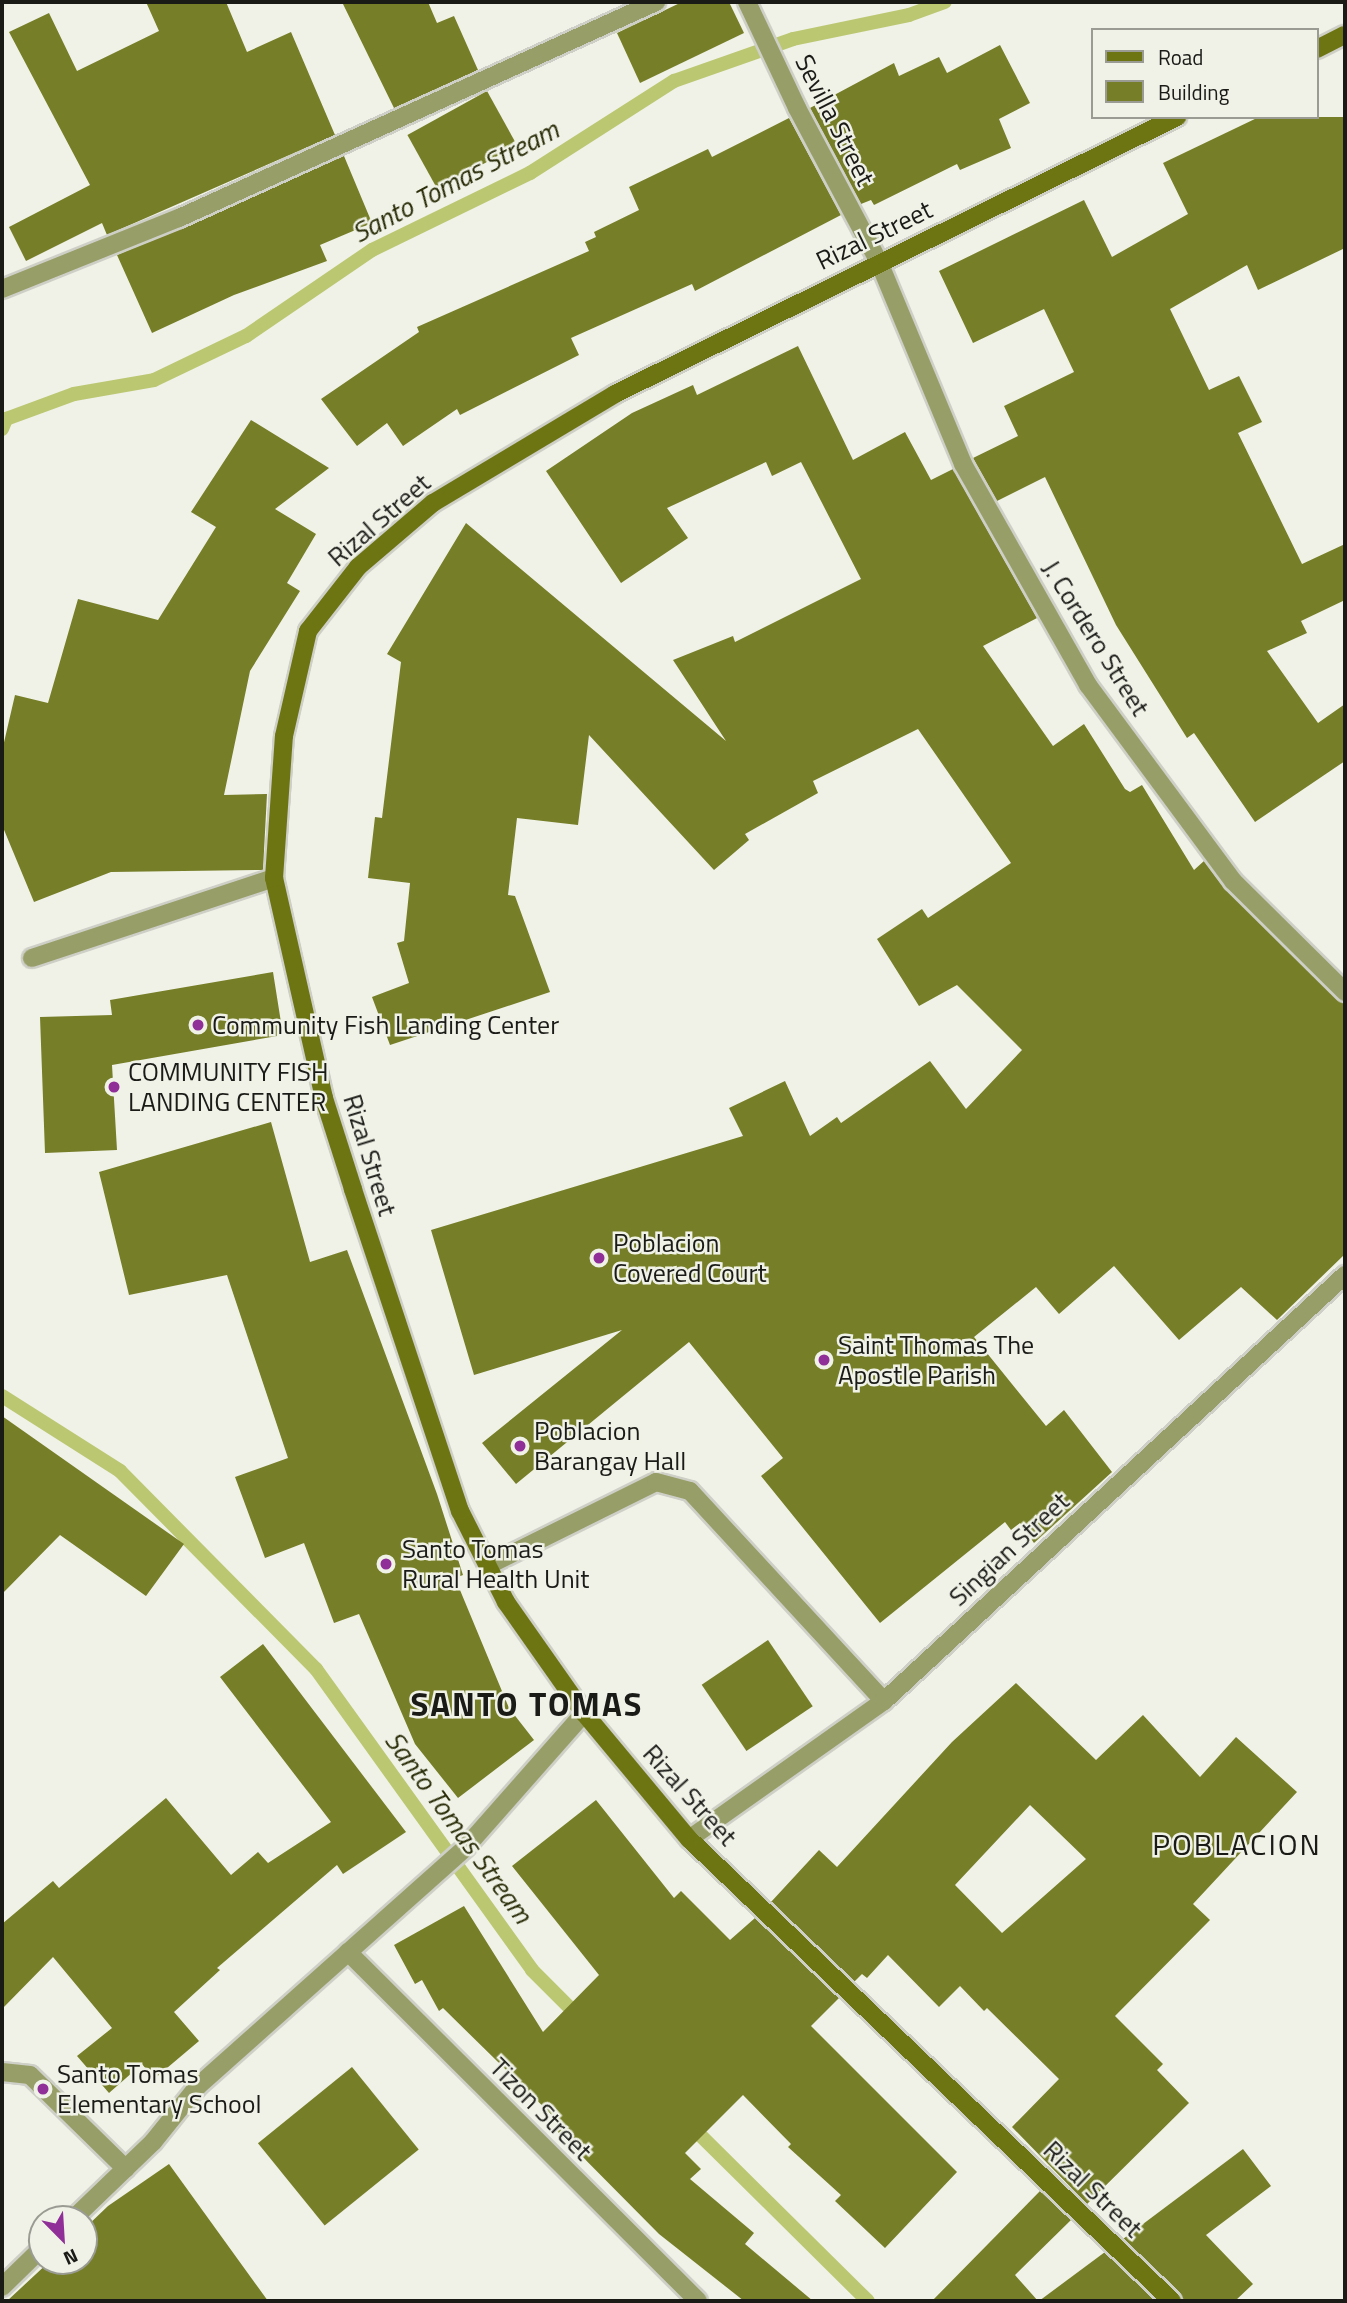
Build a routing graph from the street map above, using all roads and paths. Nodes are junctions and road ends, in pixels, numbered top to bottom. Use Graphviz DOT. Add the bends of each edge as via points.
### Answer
graph roads {
  1 [pos="656,2"];
  2 [pos="747,2"];
  3 [pos="1345,35"];
  4 [pos="1319,48"];
  5 [pos="1173,119"];
  6 [pos="879,261"];
  7 [pos="2,289"];
  8 [pos="275,878"];
  9 [pos="32,958"];
  10 [pos="1345,992"];
  11 [pos="1345,1275"];
  12 [pos="489,1565"];
  13 [pos="884,1701"];
  14 [pos="584,1713"];
  15 [pos="689,1839"];
  16 [pos="348,1952"];
  17 [pos="2,2072"];
  18 [pos="126,2169"];
  19 [pos="88,2205"];
  20 [pos="28,2262"];
  21 [pos="2,2287"];
  22 [pos="698,2301"];
  23 [pos="1172,2301"];
  1 -- 7 [label="street" via="179,218"];
  2 -- 6 [label="street, Sevilla Street" via="797,108"];
  3 -- 4 [label="street"];
  5 -- 6 [label="street, Rizal Street"];
  6 -- 8 [label="street, Rizal Street" via="603,401 433,503 358,566 307,631 284,736"];
  6 -- 10 [label="street, J. Cordero Street" via="963,464 1088,685 1233,881"];
  8 -- 9 [label="street"];
  8 -- 12 [label="street, Rizal Street" via="328,1111 460,1511"];
  11 -- 13 [label="street, Singian Street"];
  12 -- 13 [label="street" via="656,1482 690,1491"];
  12 -- 14 [label="street, Rizal Street" via="506,1602"];
  13 -- 15 [label="street, Singian Street"];
  14 -- 15 [label="street, Rizal Street"];
  14 -- 16 [label="street" via="466,1847"];
  15 -- 23 [label="street, Rizal Street"];
  16 -- 18 [label="street" via="198,2086"];
  16 -- 22 [label="street, Tizon Street"];
  17 -- 18 [label="street" via="30,2075"];
  18 -- 19 [label="street"];
  20 -- 21 [label="street"];
}
